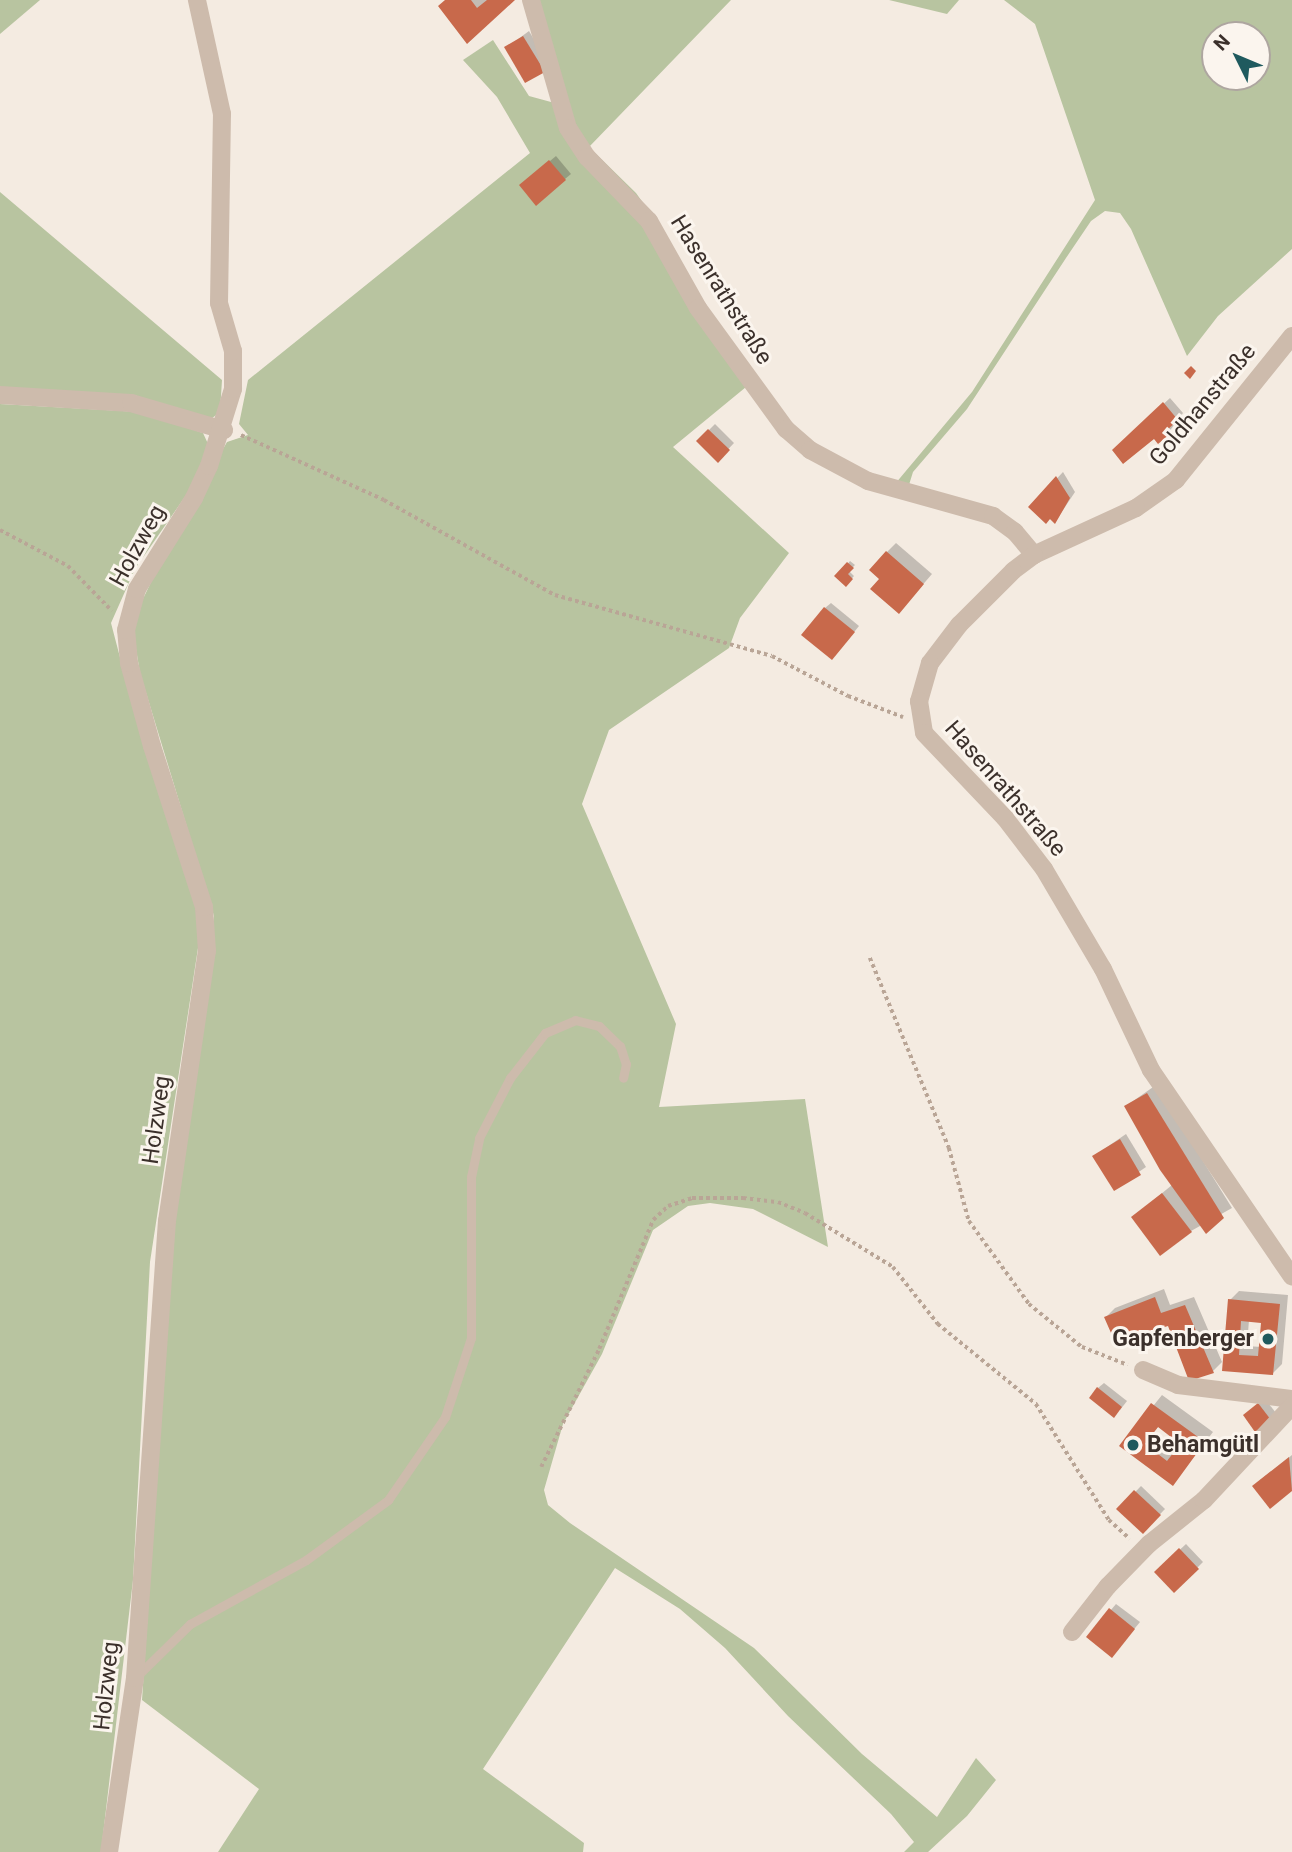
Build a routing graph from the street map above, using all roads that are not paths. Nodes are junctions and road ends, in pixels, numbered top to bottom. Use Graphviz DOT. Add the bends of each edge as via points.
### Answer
graph roads {
  1 [pos="197,0"];
  2 [pos="531,0"];
  3 [pos="1292,336"];
  4 [pos="0,395"];
  5 [pos="224,430"];
  6 [pos="1034,555"];
  7 [pos="623,1078"];
  8 [pos="1292,1277"];
  9 [pos="1143,1370"];
  10 [pos="1292,1399"];
  11 [pos="1292,1406"];
  12 [pos="1072,1632"];
  13 [pos="135,1678"];
  14 [pos="109,1852"];
  1 -- 5 [label="street" via="222,114 219,303 233,351 233,389"];
  2 -- 6 [label="street, Hasenrathstraße" via="568,128 587,157 649,222 698,307 786,429 810,450 868,481 993,516 1016,532"];
  3 -- 6 [label="street, Goldhanstraße" via="1176,480 1136,508"];
  4 -- 5 [label="street" via="131,403"];
  5 -- 13 [label="street, Holzweg" via="194,498 137,589 125,630 129,663 152,746 204,907 207,951 167,1221"];
  6 -- 8 [label="street, Hasenrathstraße" via="959,625 930,663 919,701 924,733 1004,818 1044,869 1103,969 1151,1070"];
  7 -- 13 [label="lane" via="626,1064 620,1046 599,1026 575,1020 545,1033 510,1079 480,1138 471,1178 471,1338 445,1417 388,1500 306,1560 190,1624"];
  9 -- 10 [label="street" via="1178,1385"];
  11 -- 12 [label="street" via="1204,1500 1149,1544"];
  13 -- 14 [label="street, Holzweg"];
}
